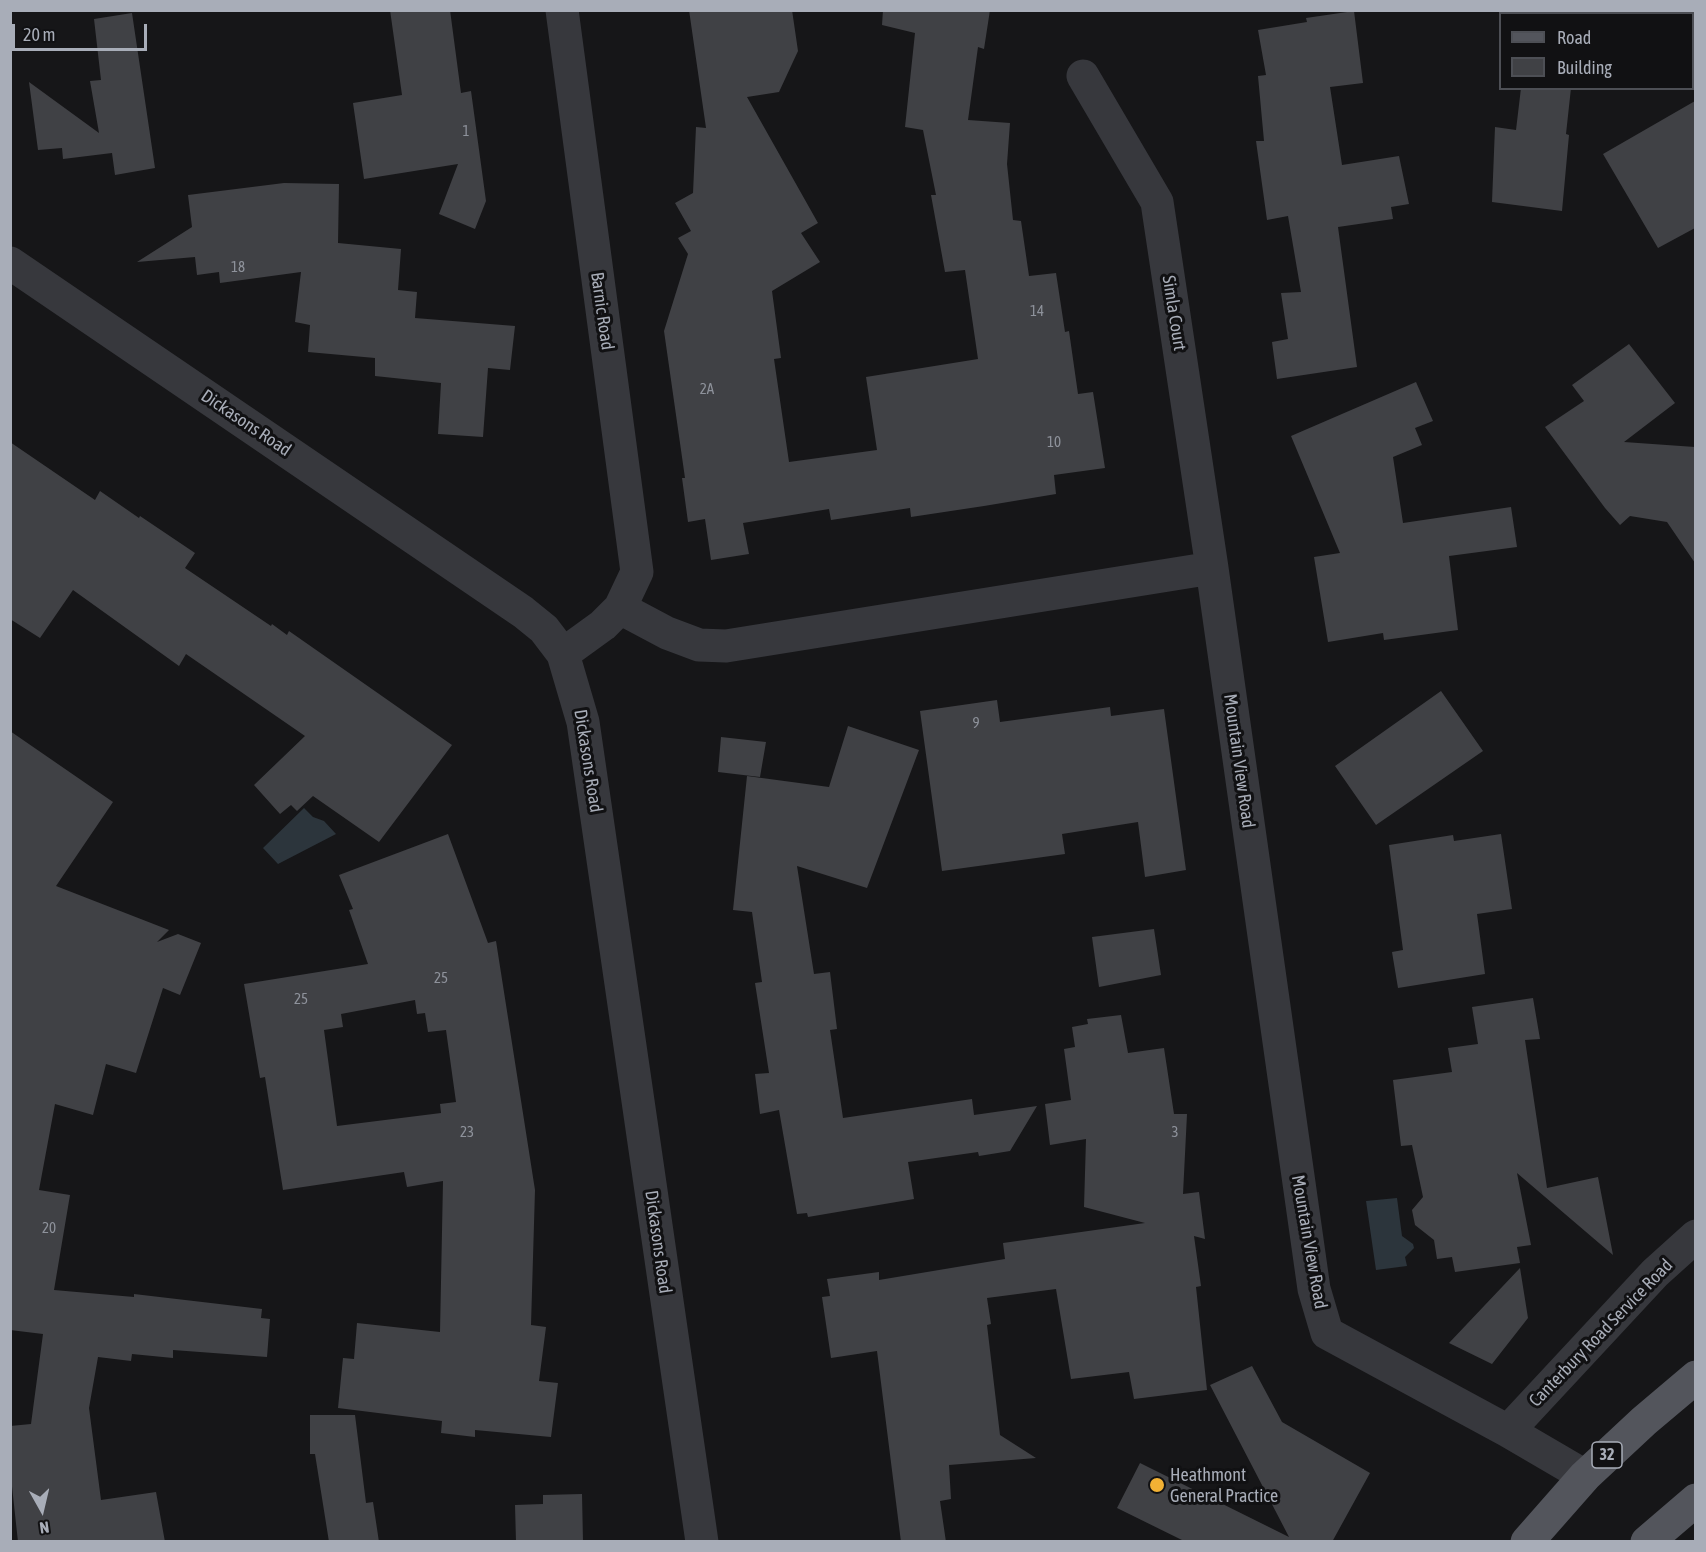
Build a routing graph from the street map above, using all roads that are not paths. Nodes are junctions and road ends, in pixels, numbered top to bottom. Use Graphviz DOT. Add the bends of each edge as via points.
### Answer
graph roads {
  1 [pos="562,10"];
  2 [pos="1083,76"];
  3 [pos="10,263"];
  4 [pos="1212,568"];
  5 [pos="620,608"];
  6 [pos="563,654"];
  7 [pos="1695,1236"];
  8 [pos="1695,1377"];
  9 [pos="1508,1431"];
  10 [pos="1585,1476"];
  11 [pos="1695,1500"];
  12 [pos="702,1542"];
  13 [pos="1527,1542"];
  14 [pos="1647,1542"];
  1 -- 5 [label="street, Barnic Road" via="637,572"];
  2 -- 4 [label="street, Simla Court" via="1157,202"];
  3 -- 6 [label="street, Dickasons Road" via="523,612 544,629"];
  4 -- 5 [label="street" via="726,646 699,645"];
  4 -- 9 [label="street, Mountain View Road" via="1312,1277 1327,1333"];
  5 -- 6 [label="street"];
  6 -- 12 [label="street, Dickasons Road" via="583,722"];
  7 -- 9 [label="street, Canterbury Road Service Road" via="1655,1273"];
  8 -- 10 [label="main road, 32"];
  9 -- 10 [label="street, Mountain View Road"];
  10 -- 13 [label="main road, 32"];
  11 -- 14 [label="main road"];
}
